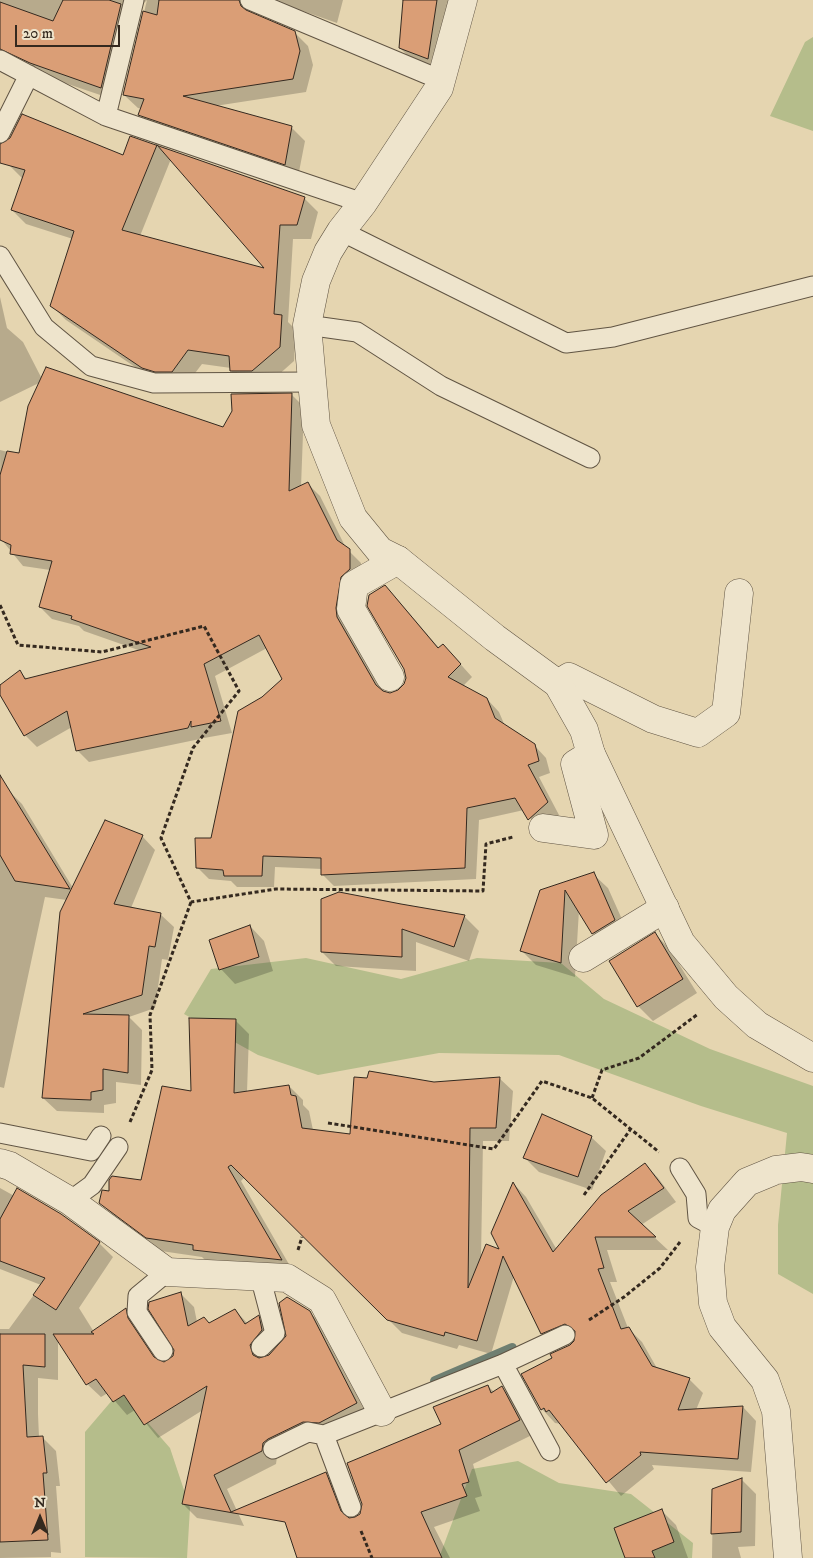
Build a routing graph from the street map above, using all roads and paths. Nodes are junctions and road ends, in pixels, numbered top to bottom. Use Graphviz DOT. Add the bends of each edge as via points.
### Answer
graph roads {
  1 [pos="134,0"];
  2 [pos="250,0"];
  3 [pos="462,0"];
  4 [pos="0,60"];
  5 [pos="29,76"];
  6 [pos="441,80"];
  7 [pos="106,116"];
  8 [pos="0,133"];
  9 [pos="363,203"];
  10 [pos="341,231"];
  11 [pos="0,256"];
  12 [pos="813,286"];
  13 [pos="307,325"];
  14 [pos="312,382"];
  15 [pos="590,458"];
  16 [pos="398,560"];
  17 [pos="739,593"];
  18 [pos="0,605"];
  19 [pos="390,677"];
  20 [pos="558,684"];
  21 [pos="591,754"];
  22 [pos="543,828"];
  23 [pos="191,902"];
  24 [pos="665,908"];
  25 [pos="583,958"];
  26 [pos="726,997"];
  27 [pos="813,1058"];
  28 [pos="592,1098"];
  29 [pos="328,1124"];
  30 [pos="630,1130"];
  31 [pos="0,1133"];
  32 [pos="101,1136"];
  33 [pos="118,1147"];
  34 [pos="0,1163"];
  35 [pos="680,1168"];
  36 [pos="813,1169"];
  37 [pos="584,1195"];
  38 [pos="70,1200"];
  39 [pos="706,1223"];
  40 [pos="167,1272"];
  41 [pos="260,1276"];
  42 [pos="565,1335"];
  43 [pos="261,1347"];
  44 [pos="163,1351"];
  45 [pos="503,1364"];
  46 [pos="382,1412"];
  47 [pos="324,1435"];
  48 [pos="273,1449"];
  49 [pos="550,1451"];
  50 [pos="351,1507"];
  51 [pos="788,1558"];
  1 -- 7 [label="lane"];
  2 -- 6 [label="lane"];
  3 -- 6 [label="street"];
  4 -- 5 [label="lane"];
  5 -- 7 [label="lane"];
  5 -- 8 [label="lane"];
  6 -- 9 [label="street" via="439,88"];
  7 -- 9 [label="lane"];
  9 -- 10 [label="street"];
  10 -- 12 [label="lane" via="566,343 613,337"];
  10 -- 13 [label="street" via="316,281"];
  11 -- 14 [label="lane" via="44,327 91,366 154,383"];
  13 -- 14 [label="street"];
  13 -- 15 [label="lane" via="358,332 441,386"];
  14 -- 16 [label="street" via="316,425 353,518 380,551"];
  16 -- 19 [label="street" via="354,585 351,609"];
  16 -- 20 [label="street"];
  17 -- 20 [label="street" via="726,713 698,733 653,719 569,677"];
  18 -- 23 [label="path" via="18,645 102,652 204,626 239,691 193,748 161,838"];
  20 -- 21 [label="street" via="584,730"];
  21 -- 22 [label="street" via="576,764 594,835"];
  21 -- 24 [label="street"];
  22 -- 23 [label="path" via="486,844 483,891 276,889"];
  23 -- 33 [label="path" via="150,1015 152,1070"];
  24 -- 25 [label="street"];
  24 -- 26 [label="street" via="681,943"];
  26 -- 27 [label="street" via="757,1025"];
  26 -- 28 [label="path" via="687,1021 639,1058 602,1070"];
  28 -- 29 [label="path" via="542,1081 494,1149"];
  28 -- 30 [label="path"];
  30 -- 35 [label="path"];
  30 -- 37 [label="path"];
  31 -- 32 [label="lane" via="91,1152"];
  33 -- 38 [label="lane" via="92,1185"];
  34 -- 38 [label="street"];
  35 -- 39 [label="lane" via="696,1194"];
  36 -- 39 [label="street" via="776,1170 747,1182"];
  38 -- 40 [label="street"];
  39 -- 42 [label="path" via="660,1268 624,1297"];
  39 -- 51 [label="street" via="716,1311 722,1327 765,1380 776,1411"];
  40 -- 41 [label="street"];
  40 -- 44 [label="lane" via="138,1296 137,1312"];
  41 -- 43 [label="lane" via="275,1333"];
  41 -- 46 [label="street" via="287,1278 322,1300"];
  42 -- 45 [label="lane"];
  45 -- 46 [label="lane"];
  45 -- 49 [label="lane"];
  46 -- 47 [label="lane"];
  47 -- 48 [label="lane" via="308,1432"];
  47 -- 50 [label="lane"];
}
